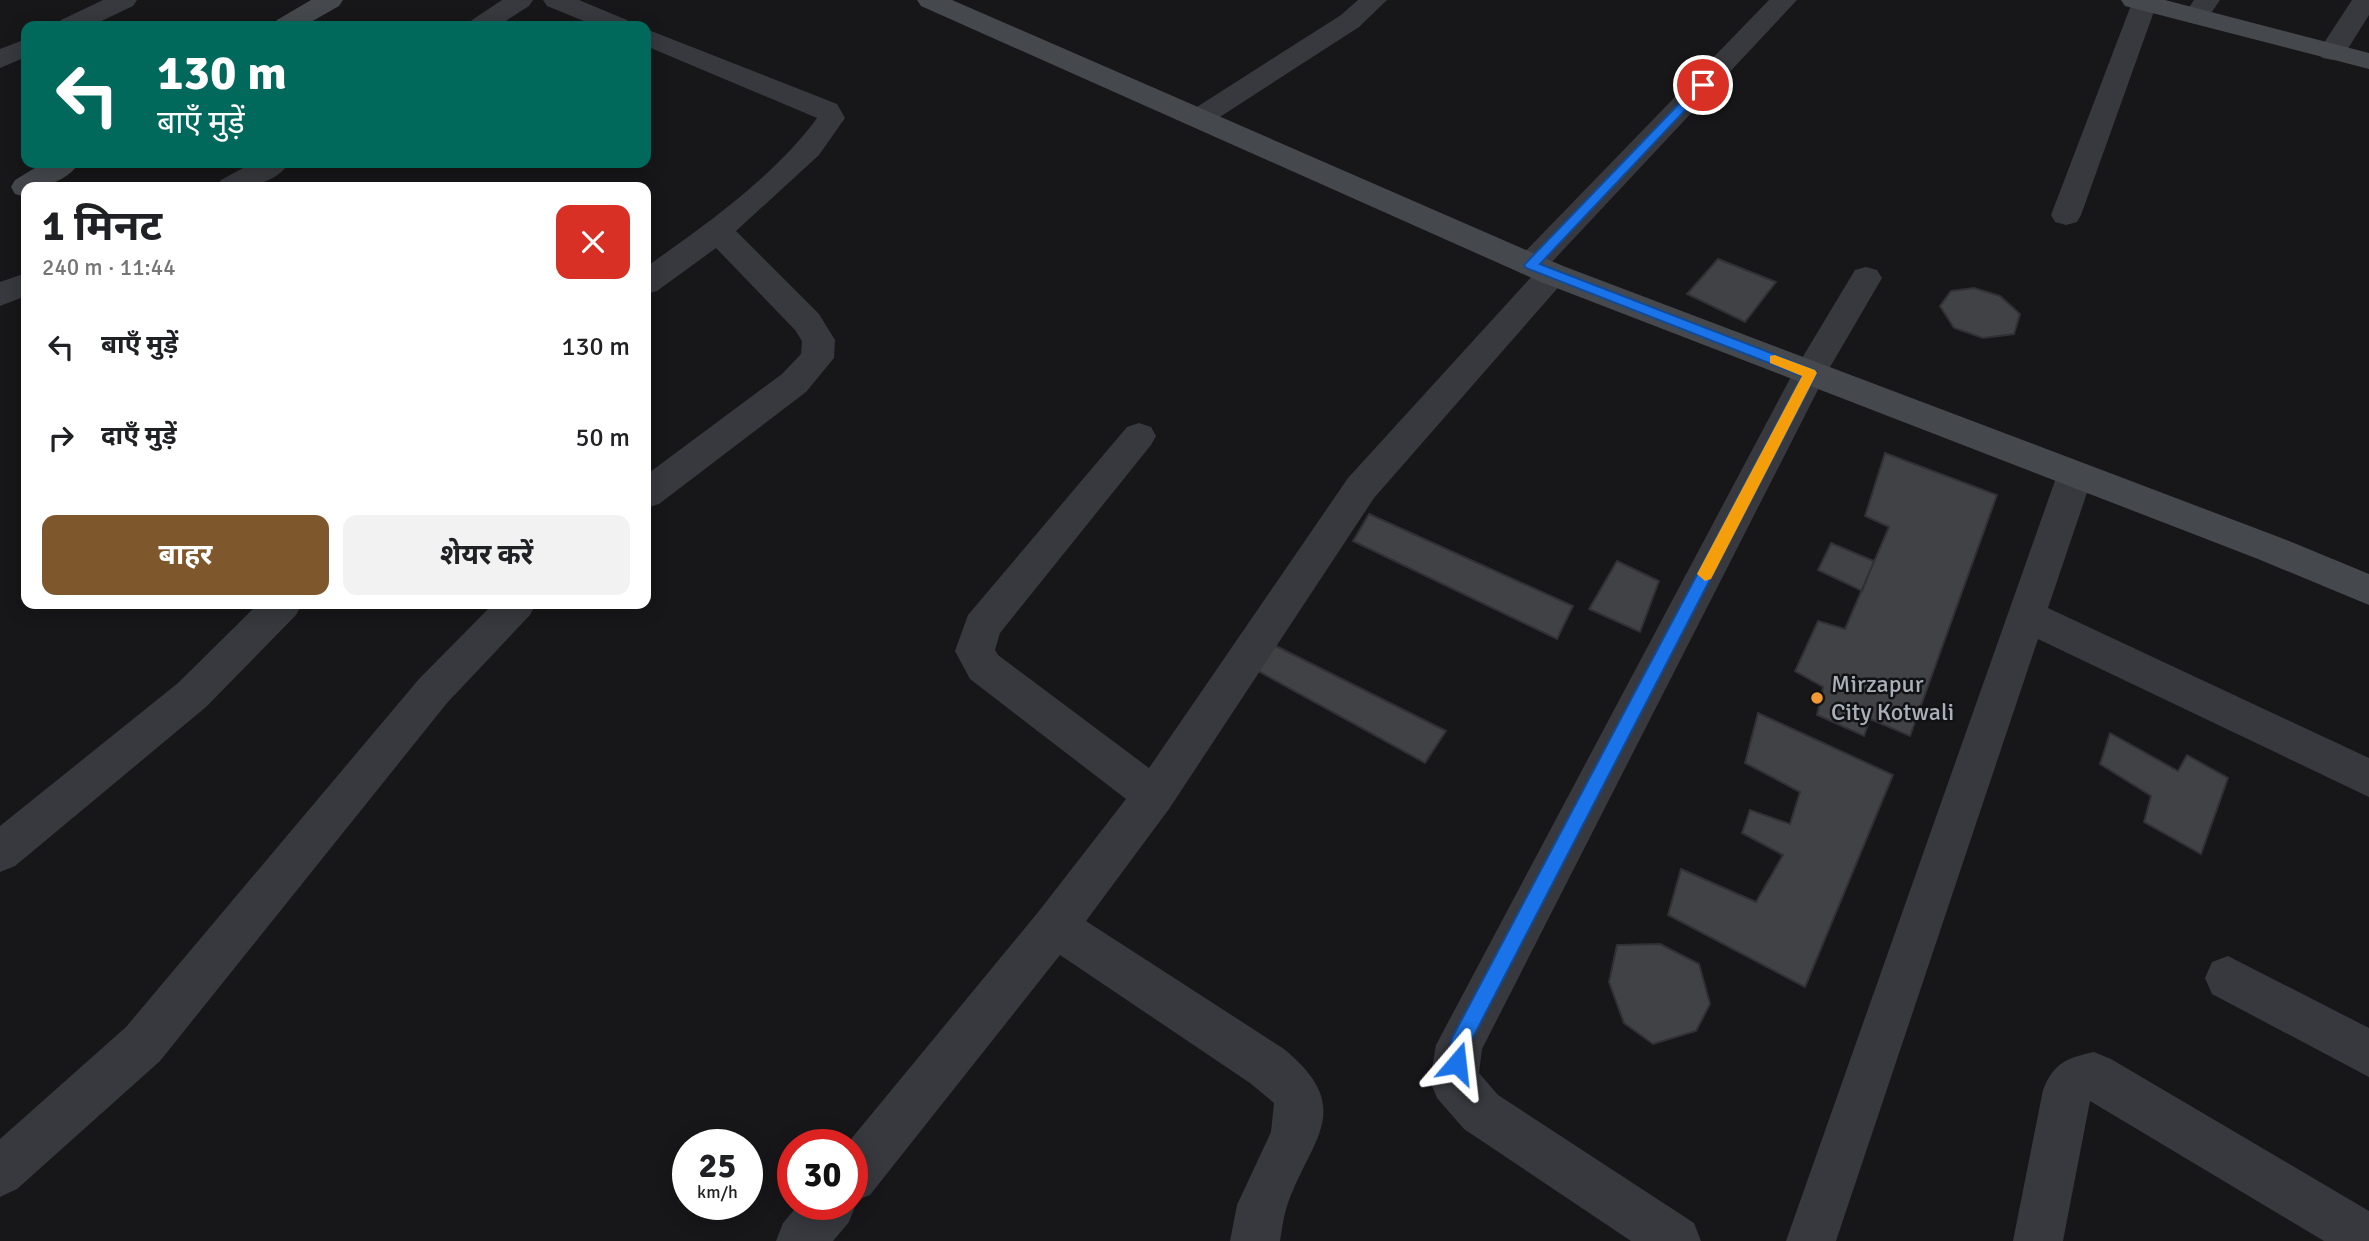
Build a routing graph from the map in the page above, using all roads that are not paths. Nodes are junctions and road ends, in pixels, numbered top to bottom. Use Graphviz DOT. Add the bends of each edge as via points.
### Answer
graph roads {
  1 [pos="124,0"];
  2 [pos="330,0"];
  3 [pos="520,0"];
  4 [pos="556,0"];
  5 [pos="930,0"];
  6 [pos="1374,0"];
  7 [pos="1784,0"];
  8 [pos="2365,0"];
  9 [pos="2139,1"];
  10 [pos="2201,8"];
  11 [pos="80,21"];
  12 [pos="294,21"];
  13 [pos="488,21"];
  14 [pos="606,21"];
  15 [pos="651,39"];
  16 [pos="21,50"];
  17 [pos="2332,52"];
  18 [pos="0,60"];
  19 [pos="2369,61"];
  20 [pos="1199,118"];
  21 [pos="56,168"];
  22 [pos="265,168"];
  23 [pos="34,182"];
  24 [pos="241,182"];
  25 [pos="21,190"];
  26 [pos="0,205"];
  27 [pos="2066,215"];
  28 [pos="718,231"];
  29 [pos="1541,269"];
  30 [pos="1866,278"];
  31 [pos="651,279"];
  32 [pos="21,287"];
  33 [pos="0,295"];
  34 [pos="1811,373"];
  35 [pos="1139,436"];
  36 [pos="2075,475"];
  37 [pos="651,490"];
  38 [pos="2369,590"];
  39 [pos="278,609"];
  40 [pos="512,609"];
  41 [pos="2026,615"];
  42 [pos="2369,778"];
  43 [pos="1154,796"];
  44 [pos="0,852"];
  45 [pos="1055,926"];
  46 [pos="2228,978"];
  47 [pos="2369,1053"];
  48 [pos="868,1157"];
  49 [pos="0,1172"];
  50 [pos="818,1220"];
  51 [pos="2369,1239"];
  52 [pos="801,1241"];
  53 [pos="1255,1241"];
  54 [pos="1676,1241"];
  55 [pos="1811,1241"];
  56 [pos="2038,1241"];
  1 -- 11 [label="street"];
  2 -- 12 [label="street"];
  3 -- 13 [label="street"];
  4 -- 14 [label="street"];
  5 -- 20 [label="street"];
  6 -- 20 [label="street" via="1350,21"];
  7 -- 29 [label="street"];
  8 -- 17 [label="street"];
  9 -- 10 [label="street"];
  9 -- 27 [label="street"];
  10 -- 17 [label="street"];
  15 -- 28 [label="street" via="827,110 831,118 809,149"];
  16 -- 18 [label="street"];
  17 -- 19 [label="street"];
  20 -- 29 [label="street"];
  21 -- 23 [label="street"];
  22 -- 24 [label="street"];
  25 -- 26 [label="street"];
  28 -- 31 [label="street"];
  28 -- 37 [label="street" via="807,322 819,340 817,358 794,383"];
  29 -- 34 [label="street"];
  29 -- 43 [label="street" via="1361,488"];
  30 -- 34 [label="street"];
  32 -- 33 [label="street"];
  34 -- 36 [label="street"];
  34 -- 54 [label="street" via="1459,1045 1454,1080 1481,1112"];
  35 -- 43 [label="street" via="982,626 975,651 984,667"];
  36 -- 38 [label="street"];
  36 -- 41 [label="street"];
  39 -- 44 [label="street" via="191,695"];
  40 -- 49 [label="street" via="433,691 143,1044"];
  41 -- 42 [label="street"];
  41 -- 55 [label="street"];
  43 -- 45 [label="street"];
  45 -- 48 [label="street"];
  45 -- 53 [label="street" via="1291,1086 1300,1104 1295,1136 1262,1205"];
  46 -- 47 [label="street"];
  50 -- 52 [label="street"];
  51 -- 56 [label="street" via="2094,1076 2079,1079 2067,1090"];
}
